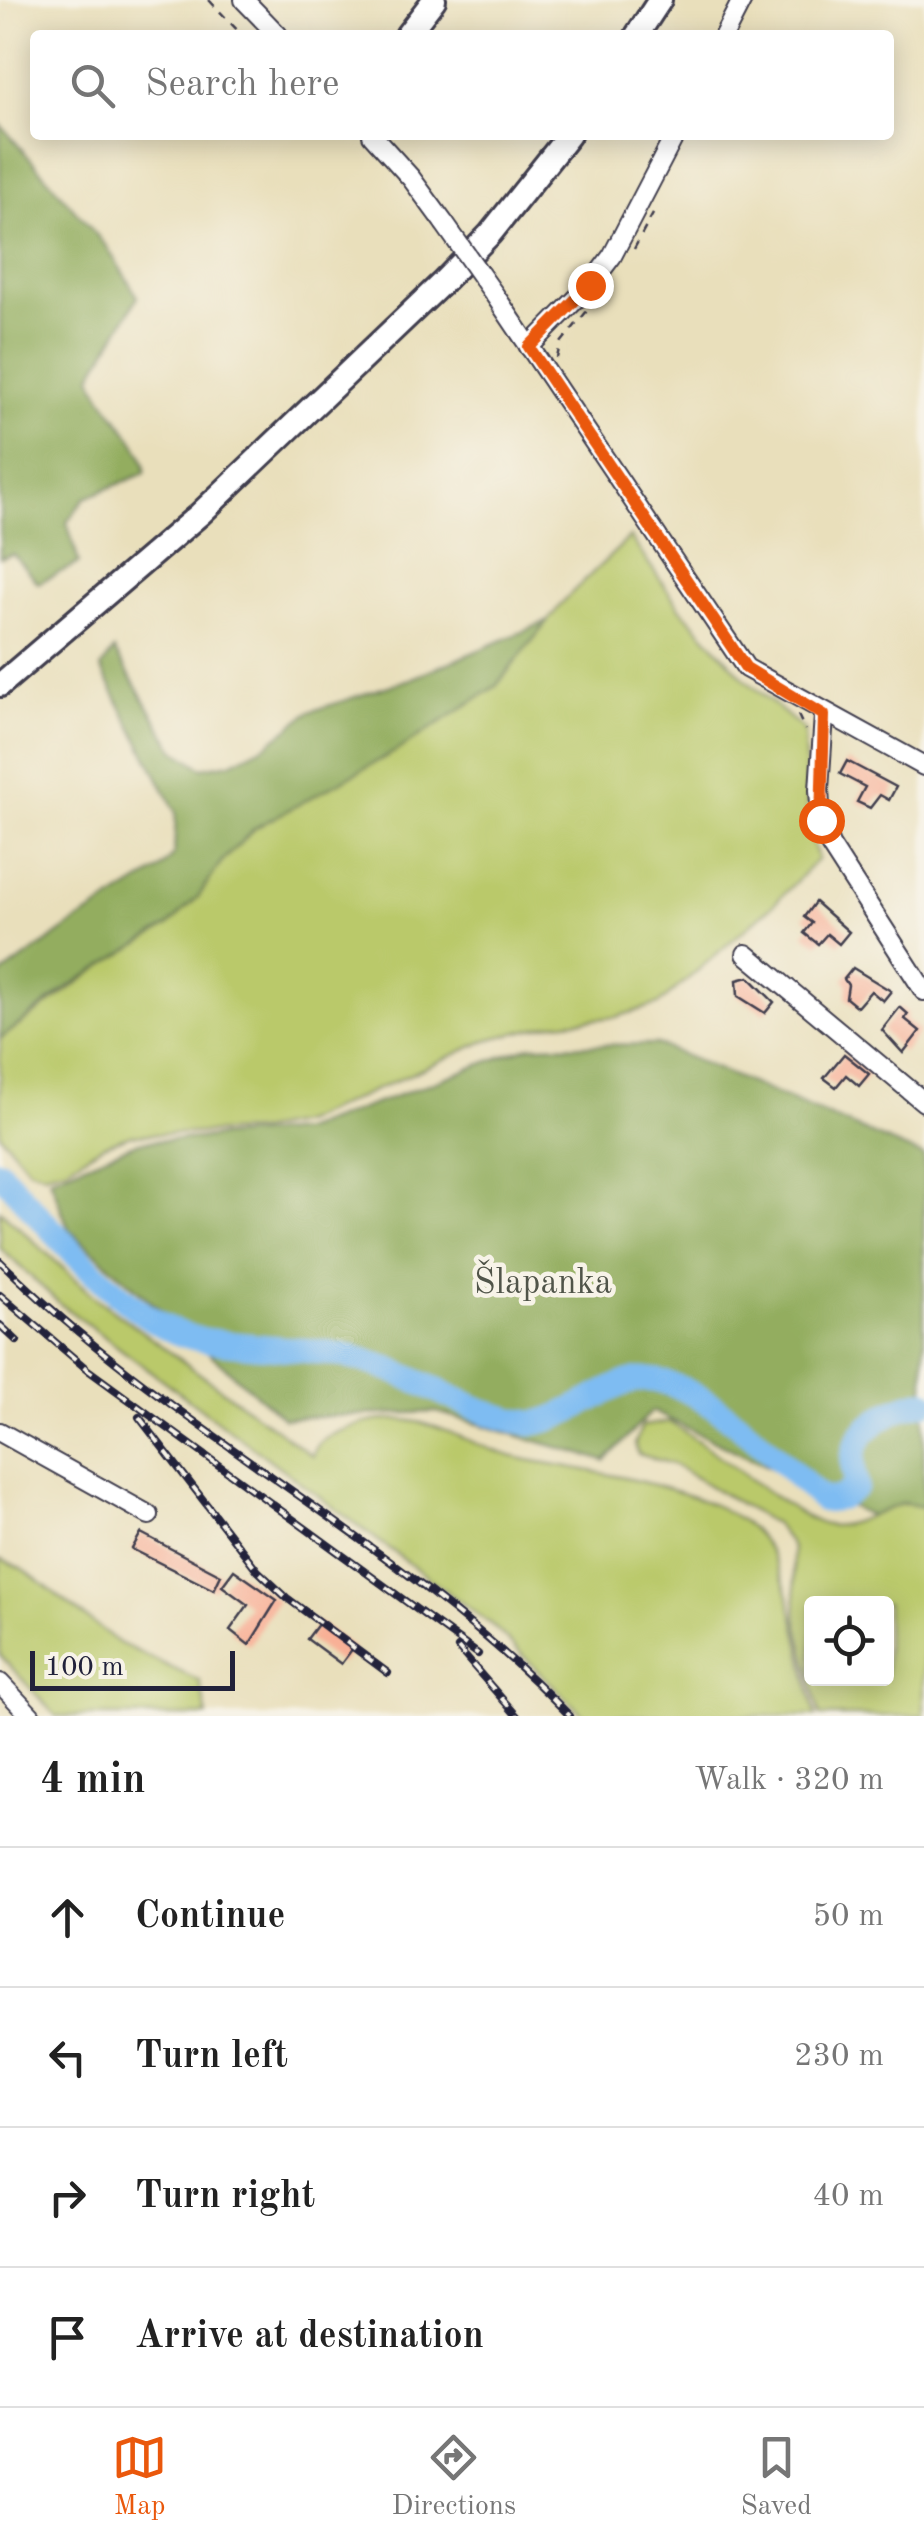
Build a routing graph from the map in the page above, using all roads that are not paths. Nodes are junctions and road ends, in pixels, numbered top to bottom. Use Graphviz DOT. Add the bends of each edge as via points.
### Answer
graph roads {
  1 [pos="244,0"];
  2 [pos="434,0"];
  3 [pos="660,0"];
  4 [pos="742,0"];
  5 [pos="273,30"];
  6 [pos="411,30"];
  7 [pos="640,30"];
  8 [pos="727,30"];
  9 [pos="377,140"];
  10 [pos="566,140"];
  11 [pos="673,140"];
  12 [pos="529,347"];
  13 [pos="9,678"];
  14 [pos="824,715"];
  15 [pos="924,766"];
  16 [pos="746,954"];
  17 [pos="924,991"];
  18 [pos="924,1102"];
  19 [pos="0,1432"];
  20 [pos="150,1515"];
  21 [pos="0,1683"];
  22 [pos="31,1716"];
  1 -- 5 [label="street"];
  2 -- 6 [label="main road"];
  3 -- 7 [label="main road"];
  4 -- 8 [label="street"];
  9 -- 12 [label="street, bridge" via="412,178"];
  10 -- 13 [label="main road" via="441,284 200,514"];
  11 -- 12 [label="street" via="612,256"];
  12 -- 14 [label="street" via="746,668"];
  14 -- 15 [label="street"];
  14 -- 17 [label="street" via="821,820 830,845"];
  16 -- 18 [label="street"];
  19 -- 20 [label="street"];
  21 -- 22 [label="street"];
}
